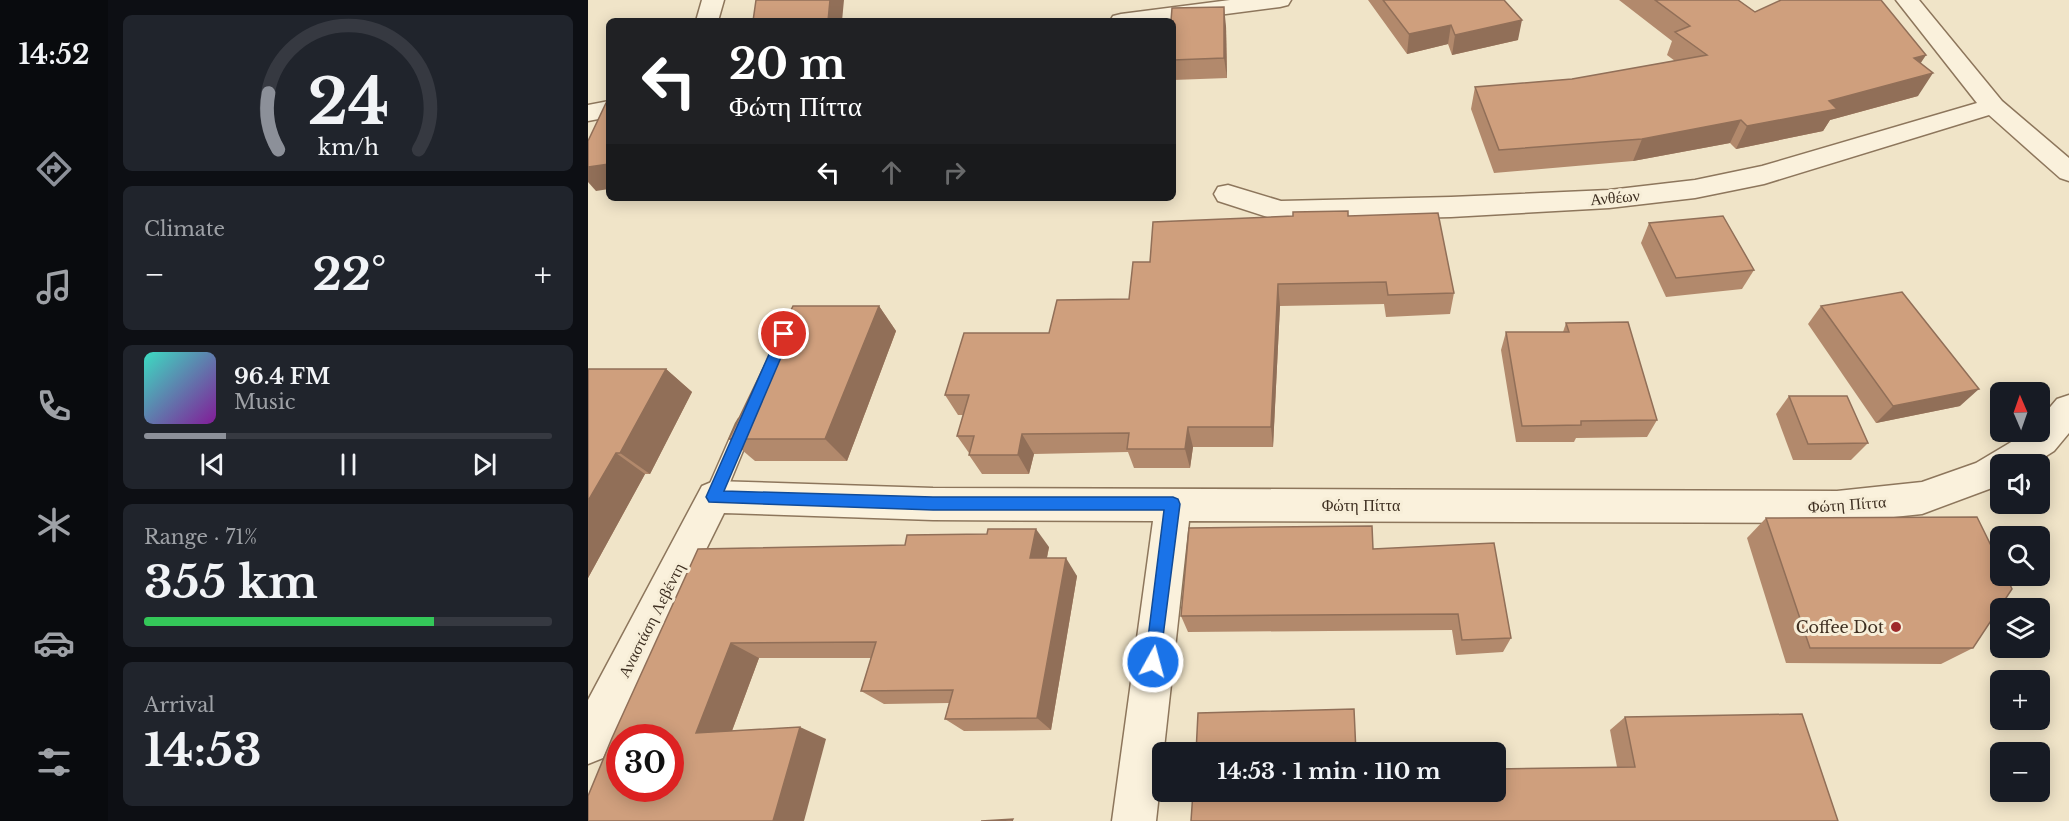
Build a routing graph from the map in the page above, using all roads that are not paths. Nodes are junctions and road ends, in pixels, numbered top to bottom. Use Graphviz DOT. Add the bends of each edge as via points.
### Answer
graph roads {
  1 [pos="713,0"];
  2 [pos="1280,0"];
  3 [pos="1907,0"];
  4 [pos="708,18"];
  5 [pos="1144,18"];
  6 [pos="1993,106"];
  7 [pos="606,110"];
  8 [pos="588,113"];
  9 [pos="2069,172"];
  10 [pos="1227,194"];
  11 [pos="2069,409"];
  12 [pos="751,410"];
  13 [pos="2021,454"];
  14 [pos="1990,473"];
  15 [pos="714,497"];
  16 [pos="1173,504"];
  17 [pos="588,742"];
  18 [pos="1134,821"];
  1 -- 4 [label="street"];
  2 -- 5 [label="street"];
  3 -- 6 [label="street"];
  6 -- 9 [label="street"];
  6 -- 10 [label="street, Ανθέων" via="1764,175 1695,189 1609,199 1280,211"];
  7 -- 8 [label="street"];
  11 -- 13 [label="street, Φώτη Πίττα" via="2042,441"];
  12 -- 15 [label="lane"];
  14 -- 16 [label="street, Φώτη Πίττα" via="1922,498 1838,507"];
  15 -- 16 [label="street, Φώτη Πίττα" via="933,504"];
  15 -- 17 [label="street, Αναστάση Λεβέντη"];
  16 -- 18 [label="street"];
}
